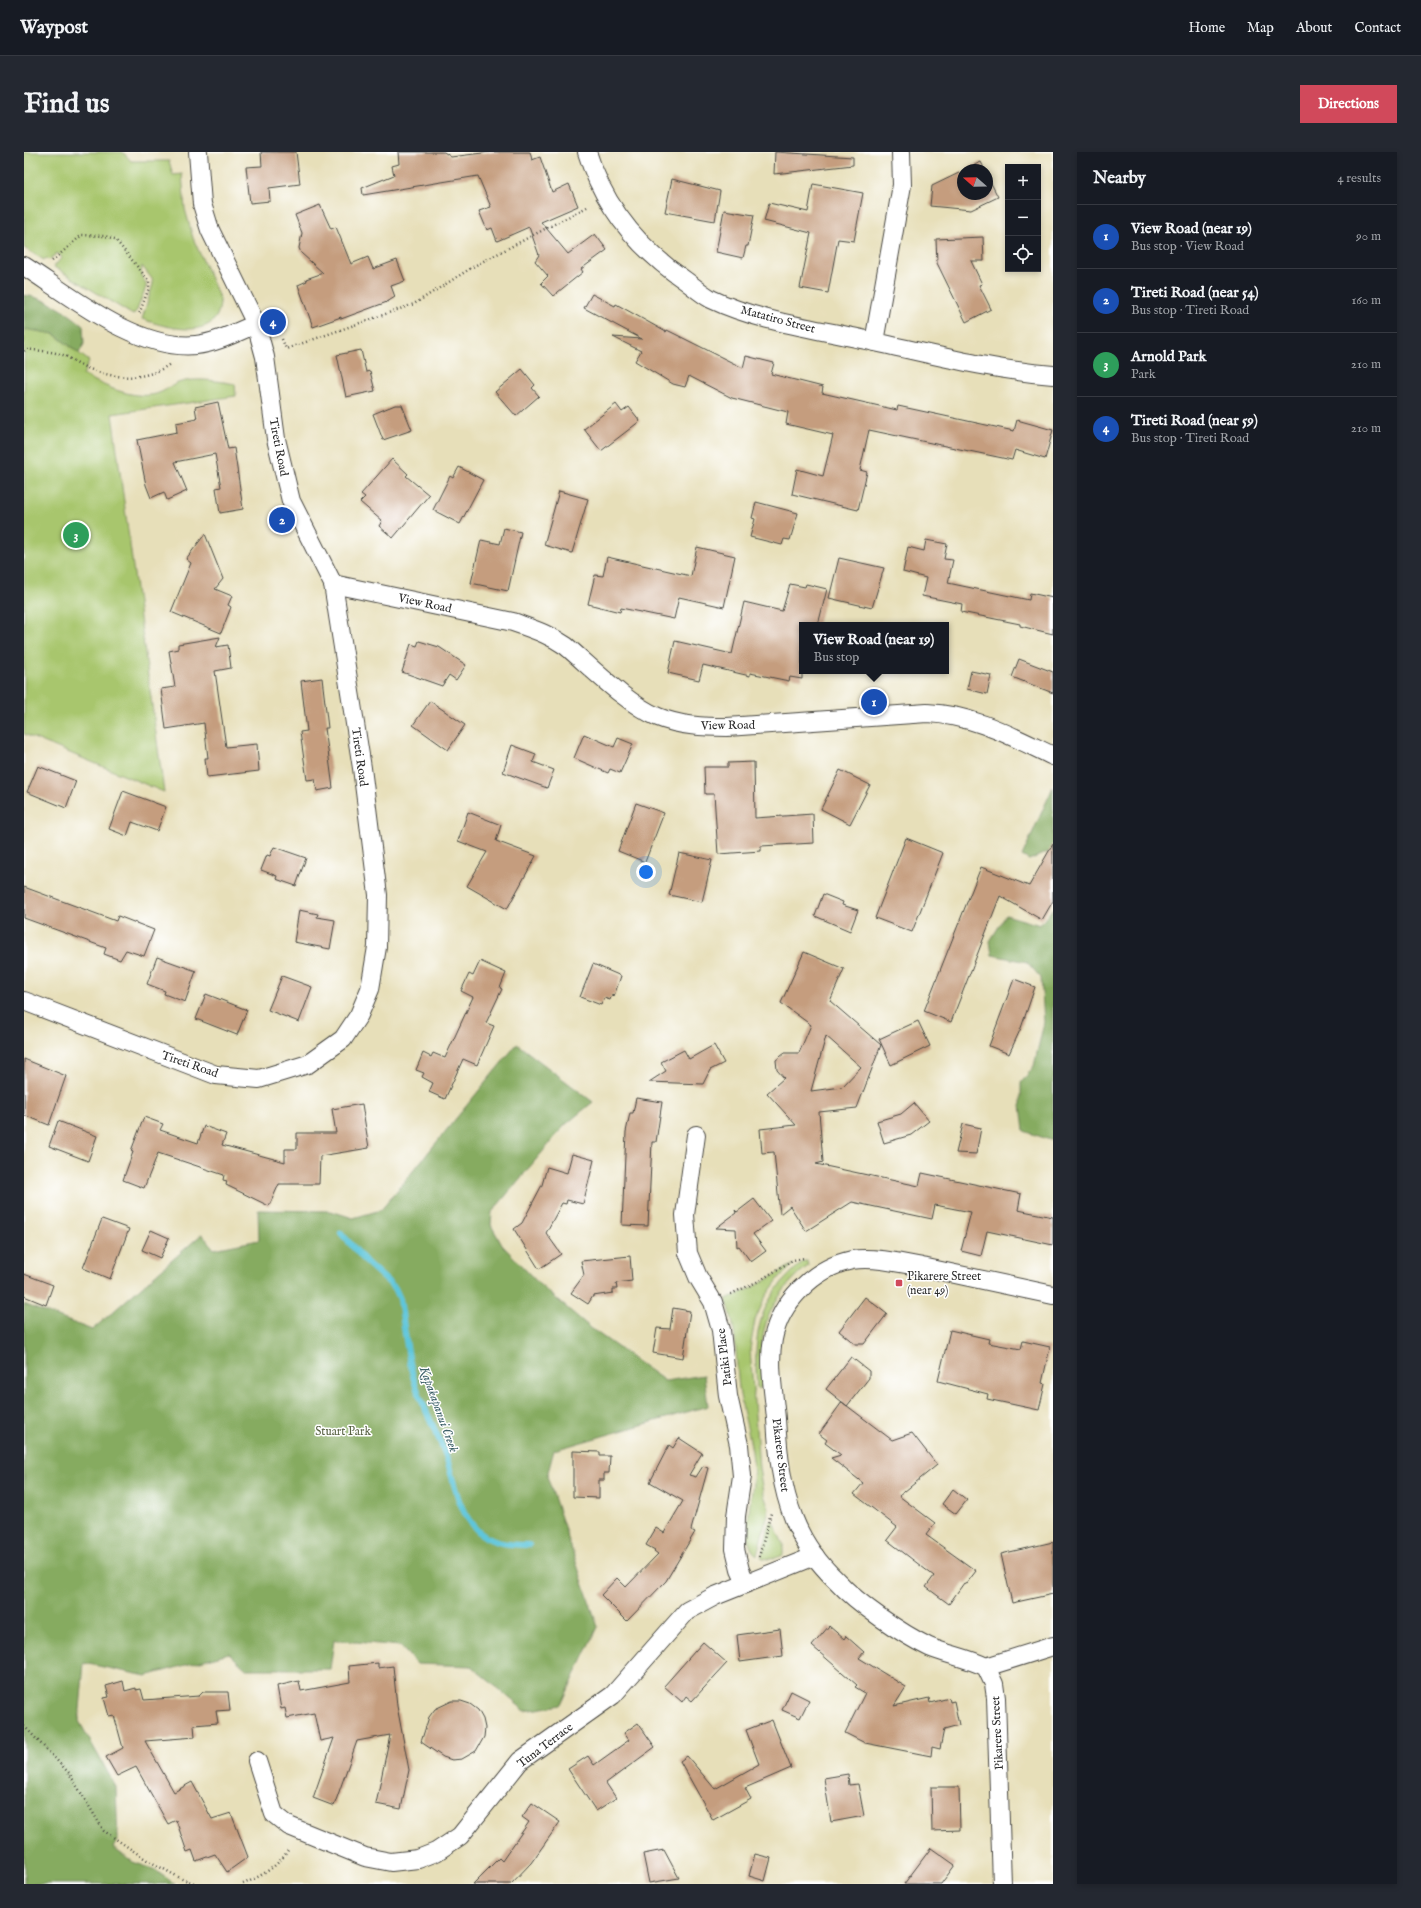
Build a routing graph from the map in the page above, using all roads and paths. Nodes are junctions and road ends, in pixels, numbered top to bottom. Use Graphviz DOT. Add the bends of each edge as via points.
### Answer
graph roads {
  1 [pos="198,152"];
  2 [pos="587,152"];
  3 [pos="901,152"];
  4 [pos="605,197"];
  5 [pos="50,264"];
  6 [pos="24,266"];
  7 [pos="137,317"];
  8 [pos="256,324"];
  9 [pos="281,335"];
  10 [pos="874,342"];
  11 [pos="181,345"];
  12 [pos="24,351"];
  13 [pos="1053,375"];
  14 [pos="333,584"];
  15 [pos="1053,756"];
  16 [pos="24,1001"];
  17 [pos="696,1135"];
  18 [pos="805,1258"];
  19 [pos="1053,1295"];
  20 [pos="724,1296"];
  21 [pos="771,1511"];
  22 [pos="815,1556"];
  23 [pos="759,1557"];
  24 [pos="746,1584"];
  25 [pos="1053,1646"];
  26 [pos="986,1667"];
  27 [pos="24,1726"];
  28 [pos="257,1761"];
  29 [pos="290,1845"];
  30 [pos="197,1884"];
  31 [pos="243,1884"];
  32 [pos="1002,1884"];
  1 -- 8 [label="street, Tireti Road" via="202,204 210,230"];
  2 -- 4 [label="street, Matatiro Street"];
  3 -- 10 [label="street" via="902,185"];
  4 -- 9 [label="path" via="476,265 414,304 286,349"];
  4 -- 10 [label="street, Matatiro Street" via="625,225 660,263 710,298 758,316"];
  5 -- 7 [label="path" via="82,235 115,239 149,281 149,288"];
  6 -- 11 [label="street" via="118,325 159,342"];
  8 -- 11 [label="street" via="198,345"];
  8 -- 14 [label="street, Tireti Road" via="265,357 276,439 291,502"];
  10 -- 13 [label="street, Matatiro Street" via="955,361"];
  11 -- 12 [label="path" via="178,356 159,372 133,377 100,372 62,355 26,349"];
  14 -- 15 [label="street, View Road" via="513,622 538,631 566,646 640,707 658,717 676,722 703,727 727,727 927,713 950,714 988,726"];
  14 -- 16 [label="street, Tireti Road" via="378,895 377,947 370,989 359,1015 343,1039 308,1064 259,1079 216,1075"];
  17 -- 24 [label="street, Patiki Place" via="685,1215 688,1253 713,1302 721,1330 728,1396 739,1445 742,1476 736,1516 735,1549"];
  18 -- 20 [label="path" via="793,1260 759,1281"];
  19 -- 22 [label="street, Pikarere Street" via="902,1263 872,1260 852,1260 821,1272 799,1290 779,1320 773,1340 772,1364 785,1495 794,1520"];
  21 -- 23 [label="path"];
  22 -- 24 [label="street, Tuna Terrace"];
  22 -- 26 [label="street, Pikarere Street" via="838,1583 883,1619 929,1647"];
  24 -- 28 [label="street, Tuna Terrace" via="687,1611 613,1695 520,1761 460,1836 436,1852 418,1859 390,1862 365,1857 289,1826 274,1814"];
  25 -- 26 [label="street"];
  26 -- 32 [label="street, Pikarere Street" via="994,1684 996,1698"];
  27 -- 30 [label="path" via="69,1773 104,1831 147,1860"];
  29 -- 31 [label="path" via="279,1861 261,1875"];
}
